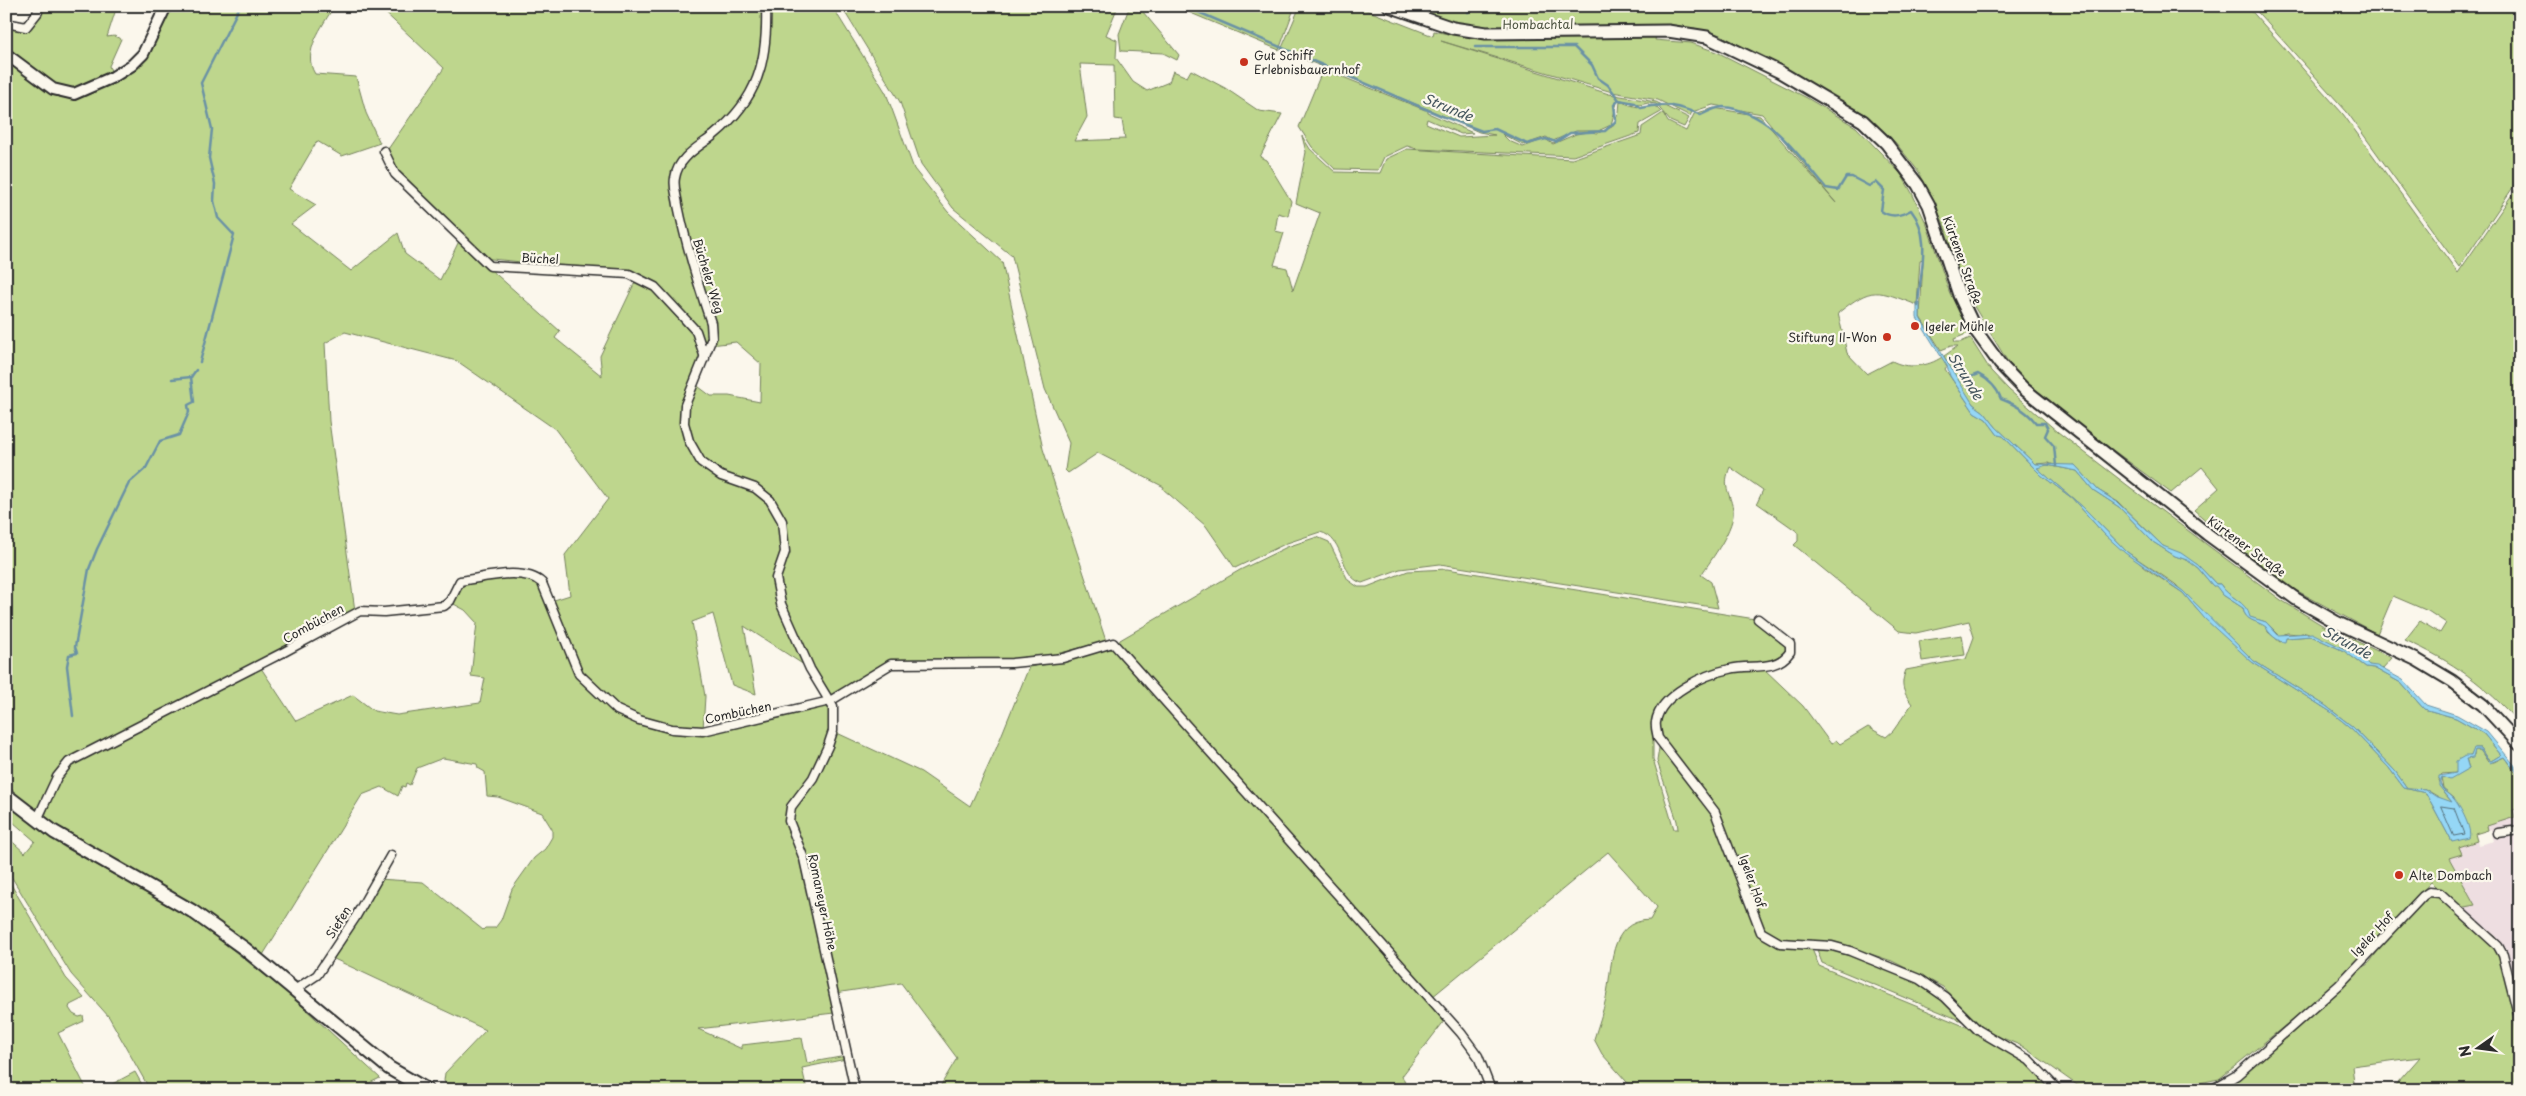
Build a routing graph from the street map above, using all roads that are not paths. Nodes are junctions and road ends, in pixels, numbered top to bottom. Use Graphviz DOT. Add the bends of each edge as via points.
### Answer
graph roads {
  1 [pos="37,6"];
  2 [pos="166,6"];
  3 [pos="766,6"];
  4 [pos="1389,6"];
  5 [pos="1404,9"];
  6 [pos="6,23"];
  7 [pos="6,54"];
  8 [pos="384,151"];
  9 [pos="706,358"];
  10 [pos="1758,619"];
  11 [pos="830,701"];
  12 [pos="2520,745"];
  13 [pos="6,795"];
  14 [pos="37,820"];
  15 [pos="2520,830"];
  16 [pos="2498,833"];
  17 [pos="391,855"];
  18 [pos="293,991"];
  19 [pos="2518,1010"];
  20 [pos="412,1087"];
  21 [pos="426,1090"];
  22 [pos="855,1090"];
  23 [pos="1491,1090"];
  24 [pos="2058,1090"];
  25 [pos="2211,1090"];
  1 -- 6 [label="street" via="38,12 26,27"];
  2 -- 7 [label="street" via="143,54 132,65 74,94 53,89"];
  3 -- 9 [label="street, Bücheler Weg" via="768,39 760,75 751,94 737,113 679,163 674,179 690,253 711,323 712,338"];
  4 -- 5 [label="main road, Kürtener Straße"];
  5 -- 12 [label="main road, Kürtener Straße" via="1453,28 1486,33 1668,31 1707,37 1780,72 1863,120 1886,143 1918,185 1929,205 1959,294 1976,331 2024,390 2206,534 2296,599 2452,681 2483,705"];
  8 -- 9 [label="street, Büchel" via="395,174 490,266 629,274 655,287 696,331"];
  9 -- 11 [label="street, Bücheler Weg" via="685,405 688,441 701,462 715,472 755,488 770,500 782,521 785,552 776,578 781,604 810,669"];
  10 -- 24 [label="street, Igeler Hof" via="1790,644 1786,657 1772,666 1732,668 1689,684 1665,703 1655,723 1658,738 1715,812 1761,932 1780,943 1832,946 1850,951 1919,979 1945,997 1978,1030 2029,1060"];
  11 -- 14 [label="street, Combüchen" via="703,731 672,729 639,720 617,710 579,674 542,584 534,576 524,573 460,581 444,606 360,611 69,762 56,777"];
  11 -- 22 [label="street, Romaneyer Höhe" via="835,716 828,746 814,778 791,807 789,821 804,859"];
  11 -- 23 [label="street" via="892,664 1012,663 1064,658 1113,643 1461,1033 1478,1056"];
  13 -- 14 [label="main road"];
  14 -- 18 [label="main road" via="95,857 192,910 245,949"];
  15 -- 16 [label="street"];
  17 -- 18 [label="street, Siefen" via="317,975"];
  18 -- 20 [label="main road"];
  19 -- 25 [label="street, Igeler Hof" via="2498,946 2440,893 2429,892 2339,985 2238,1074"];
  20 -- 21 [label="main road"];
}
